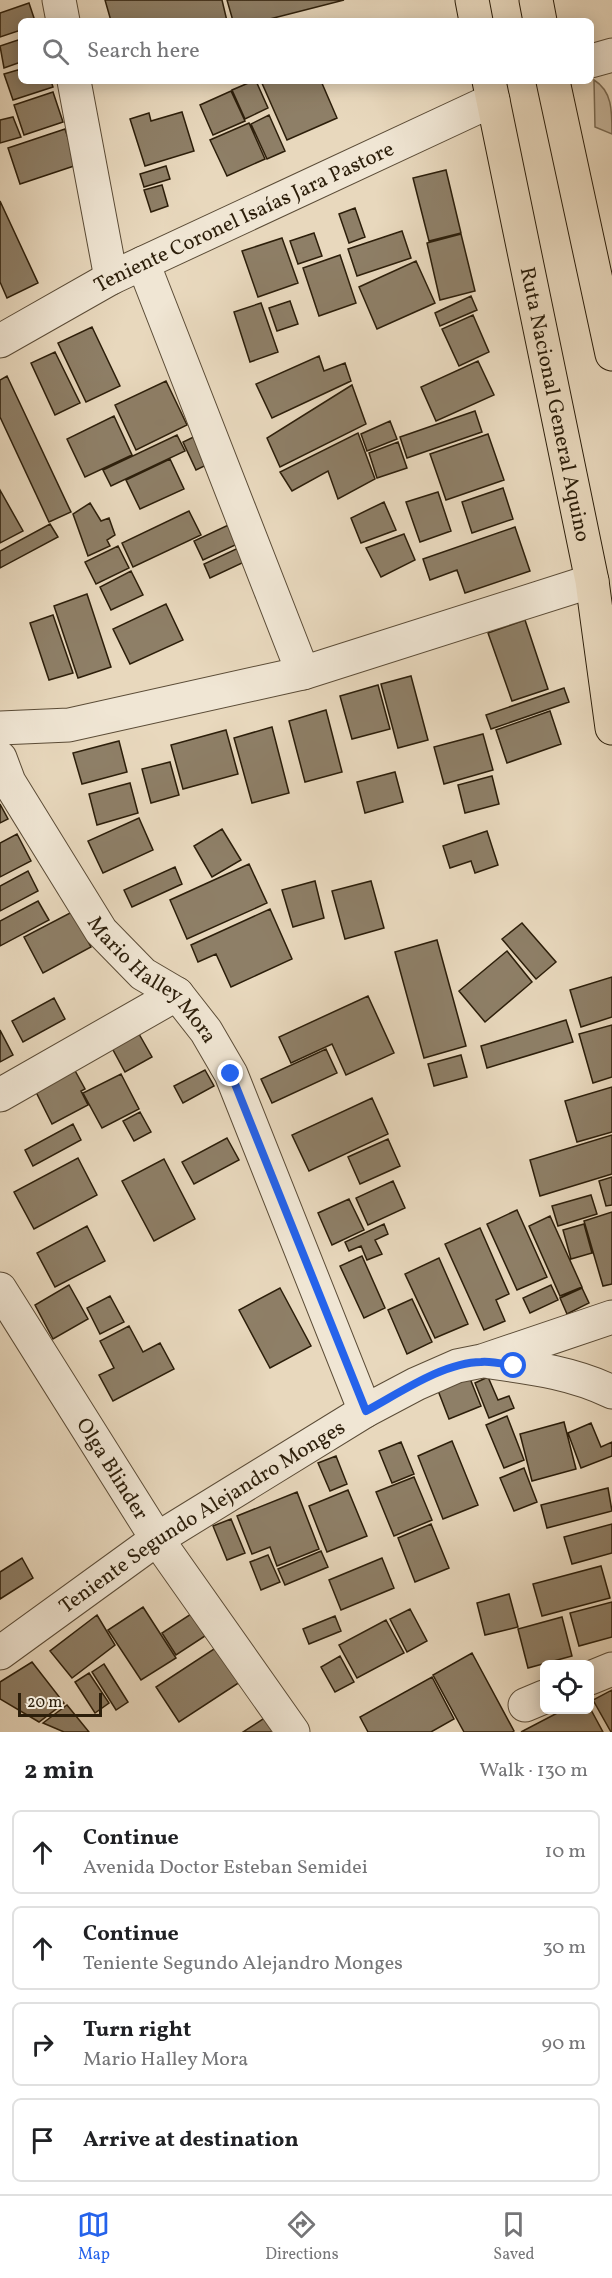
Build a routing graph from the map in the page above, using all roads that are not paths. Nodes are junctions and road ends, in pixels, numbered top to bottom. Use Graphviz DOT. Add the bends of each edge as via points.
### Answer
graph roads {
  1 [pos="59,0"];
  2 [pos="472,0"];
  3 [pos="536,0"];
  4 [pos="62,18"];
  5 [pos="475,18"];
  6 [pos="539,18"];
  7 [pos="612,55"];
  8 [pos="594,60"];
  9 [pos="75,84"];
  10 [pos="554,84"];
  11 [pos="491,91"];
  12 [pos="143,263"];
  13 [pos="111,278"];
  14 [pos="0,342"];
  15 [pos="612,354"];
  16 [pos="592,581"];
  17 [pos="597,619"];
  18 [pos="612,652"];
  19 [pos="303,673"];
  20 [pos="0,728"];
  21 [pos="612,728"];
  22 [pos="0,758"];
  23 [pos="177,994"];
  24 [pos="0,1095"];
  25 [pos="0,1288"];
  26 [pos="612,1317"];
  27 [pos="482,1361"];
  28 [pos="612,1392"];
  29 [pos="366,1411"];
  30 [pos="157,1539"];
  31 [pos="0,1653"];
  32 [pos="612,1669"];
  33 [pos="594,1676"];
  34 [pos="293,1732"];
  1 -- 4 [label="street"];
  2 -- 5 [label="highway"];
  3 -- 6 [label="highway"];
  7 -- 8 [label="street"];
  9 -- 13 [label="street"];
  10 -- 15 [label="highway"];
  11 -- 12 [label="street, Teniente Coronel Isaías Jara Pastore"];
  11 -- 16 [label="highway, Ruta Nacional General Aquino"];
  12 -- 13 [label="street, Teniente Coronel Isaías Jara Pastore"];
  12 -- 19 [label="street"];
  13 -- 14 [label="street, Teniente Coronel Isaías Jara Pastore"];
  16 -- 17 [label="highway, Ruta Nacional General Aquino"];
  16 -- 19 [label="street"];
  17 -- 18 [label="highway"];
  17 -- 21 [label="highway, Ruta Nacional General Aquino"];
  19 -- 20 [label="street" via="69,724"];
  22 -- 23 [label="street, Mario Halley Mora" via="9,782 101,931 143,974"];
  23 -- 24 [label="street"];
  23 -- 29 [label="street, Mario Halley Mora" via="206,1031 231,1074"];
  25 -- 30 [label="street, Olga Blinder"];
  26 -- 27 [label="street, Teniente Segundo Alejandro Monges"];
  27 -- 28 [label="street" via="586,1379"];
  27 -- 29 [label="street, Teniente Segundo Alejandro Monges" via="457,1366"];
  29 -- 30 [label="street, Teniente Segundo Alejandro Monges"];
  30 -- 31 [label="street, Teniente Segundo Alejandro Monges"];
  30 -- 34 [label="street, Olga Blinder"];
  32 -- 33 [label="street"];
}
